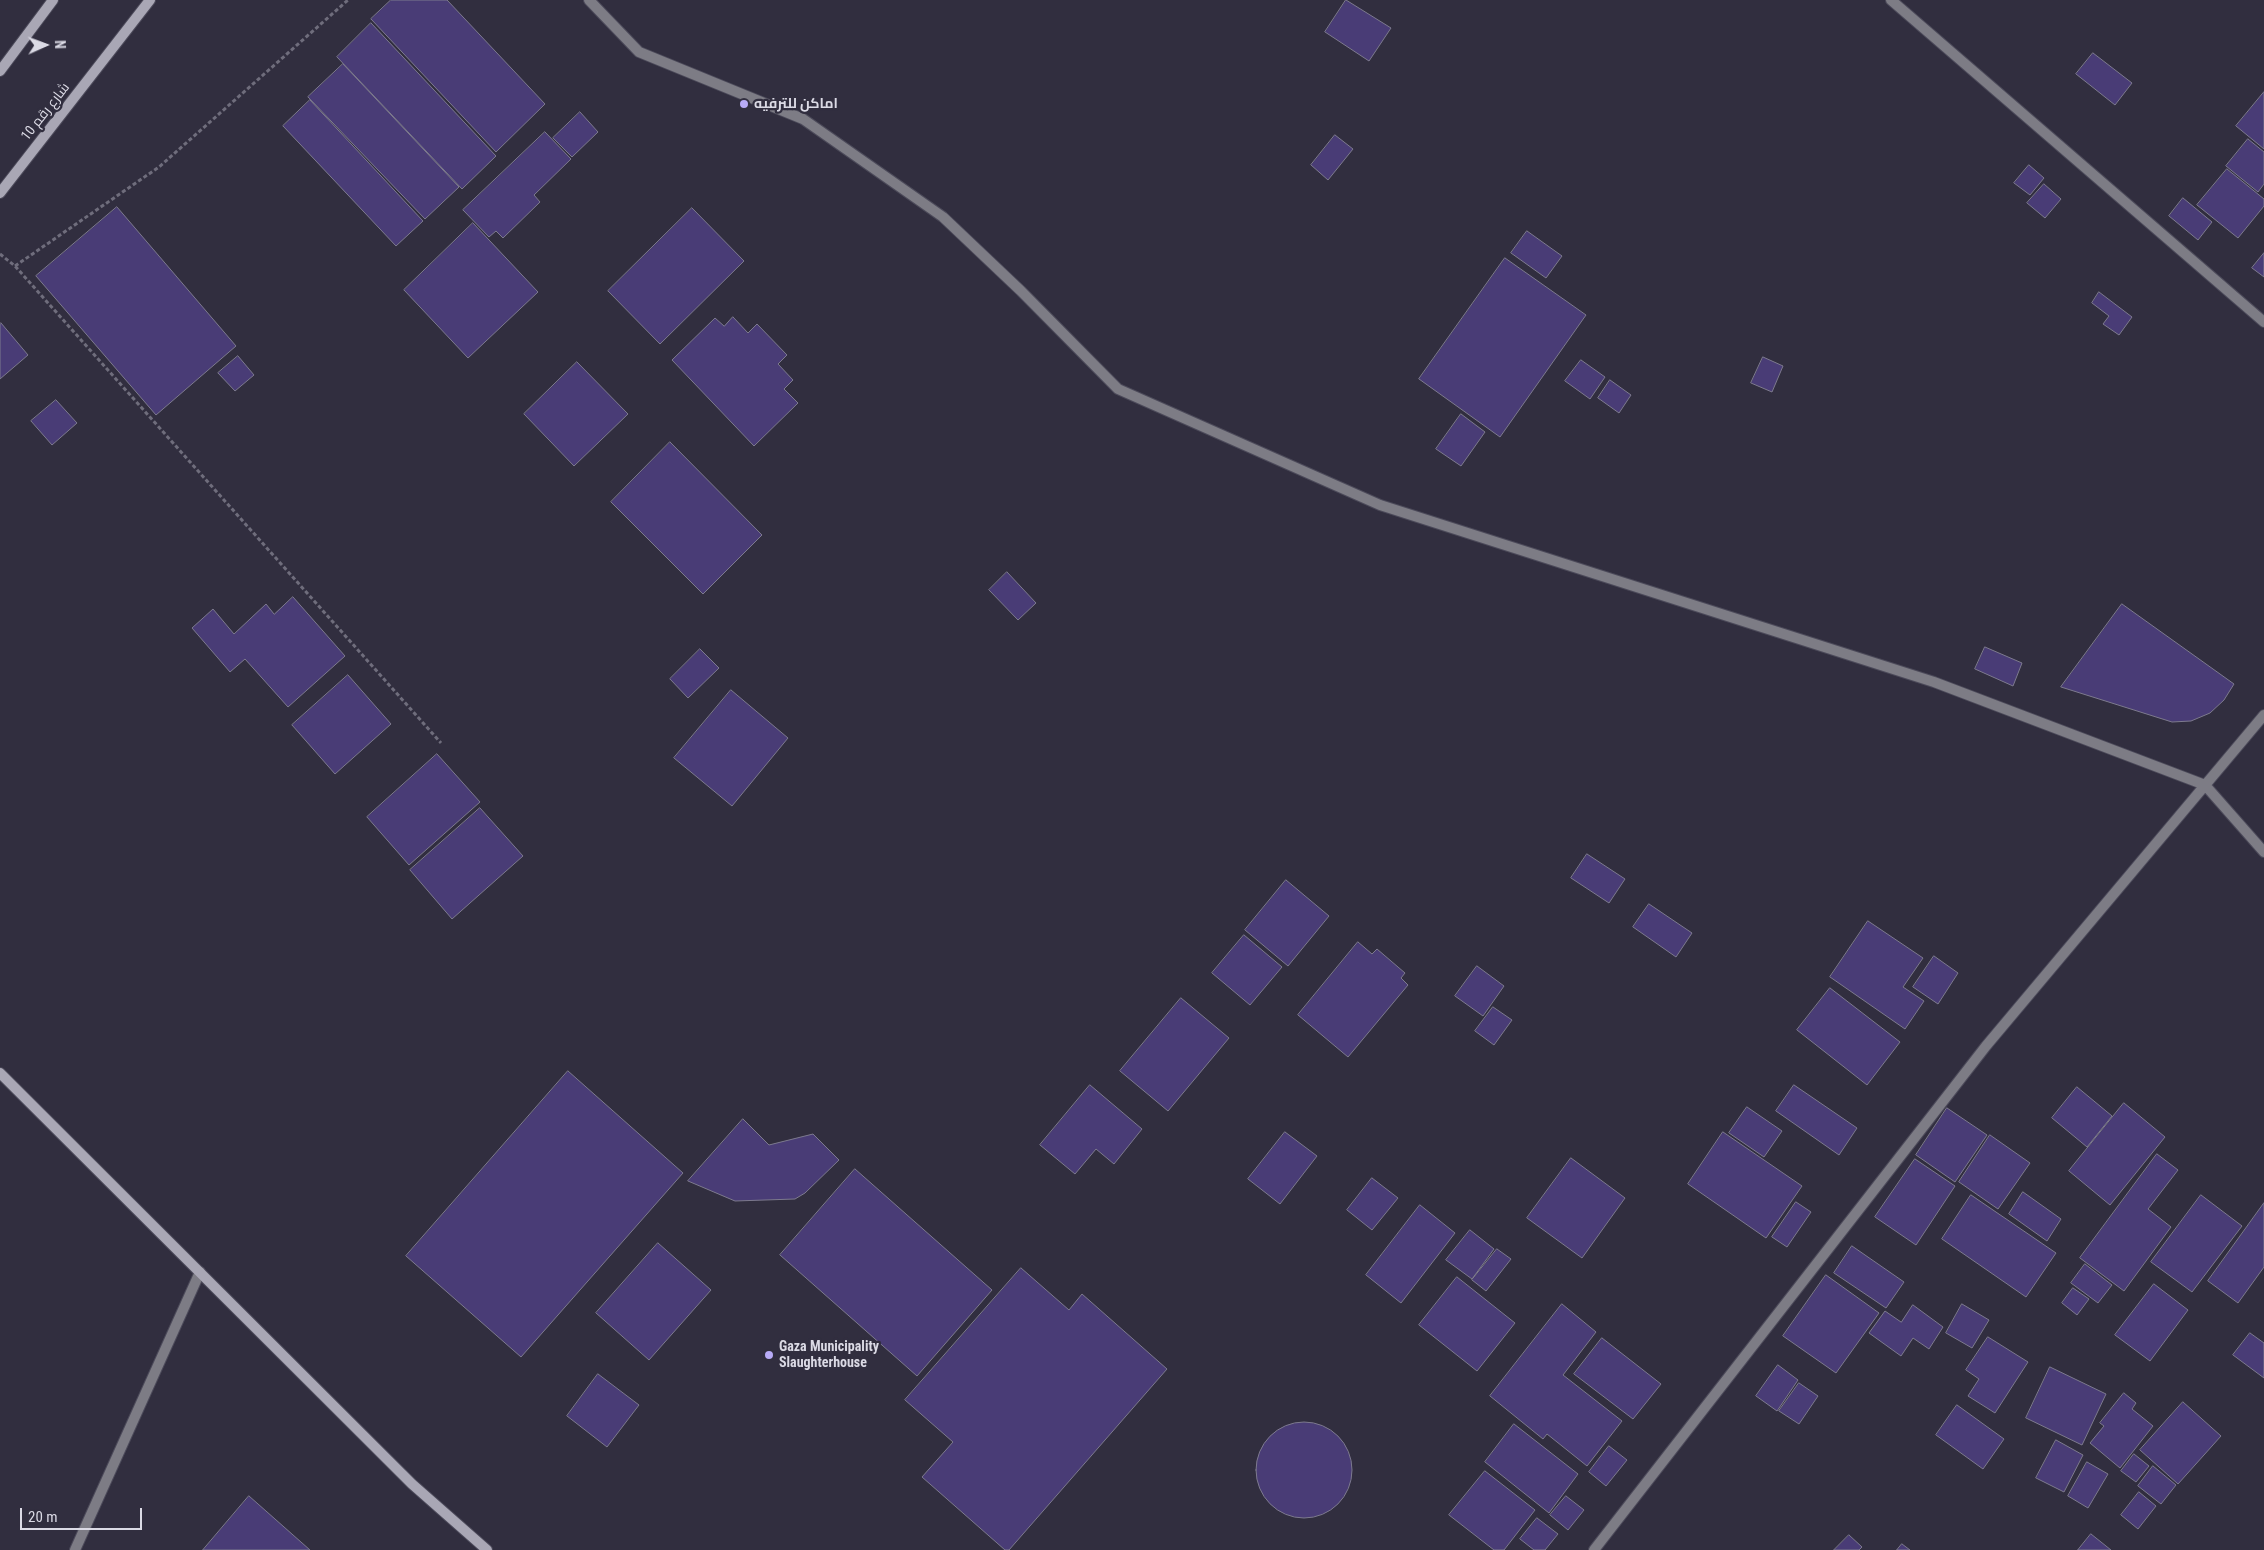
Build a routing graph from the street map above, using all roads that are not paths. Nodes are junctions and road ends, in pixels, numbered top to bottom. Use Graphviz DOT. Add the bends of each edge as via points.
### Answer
graph roads {
  1 [pos="53,0"];
  2 [pos="150,0"];
  3 [pos="589,0"];
  4 [pos="1891,0"];
  5 [pos="0,71"];
  6 [pos="0,193"];
  7 [pos="2264,322"];
  8 [pos="2264,715"];
  9 [pos="2205,785"];
  10 [pos="2264,852"];
  11 [pos="0,1073"];
  12 [pos="200,1272"];
  13 [pos="75,1550"];
  14 [pos="487,1550"];
  15 [pos="1594,1550"];
  1 -- 5 [label="street"];
  2 -- 6 [label="street, شارع رقم 10"];
  3 -- 9 [label="street" via="639,52 803,119 943,217 1118,389 1380,505 1934,682"];
  4 -- 7 [label="street"];
  8 -- 9 [label="street"];
  9 -- 10 [label="street"];
  9 -- 15 [label="street" via="1986,1046"];
  11 -- 12 [label="street"];
  12 -- 13 [label="street"];
  12 -- 14 [label="street" via="412,1484"];
}
